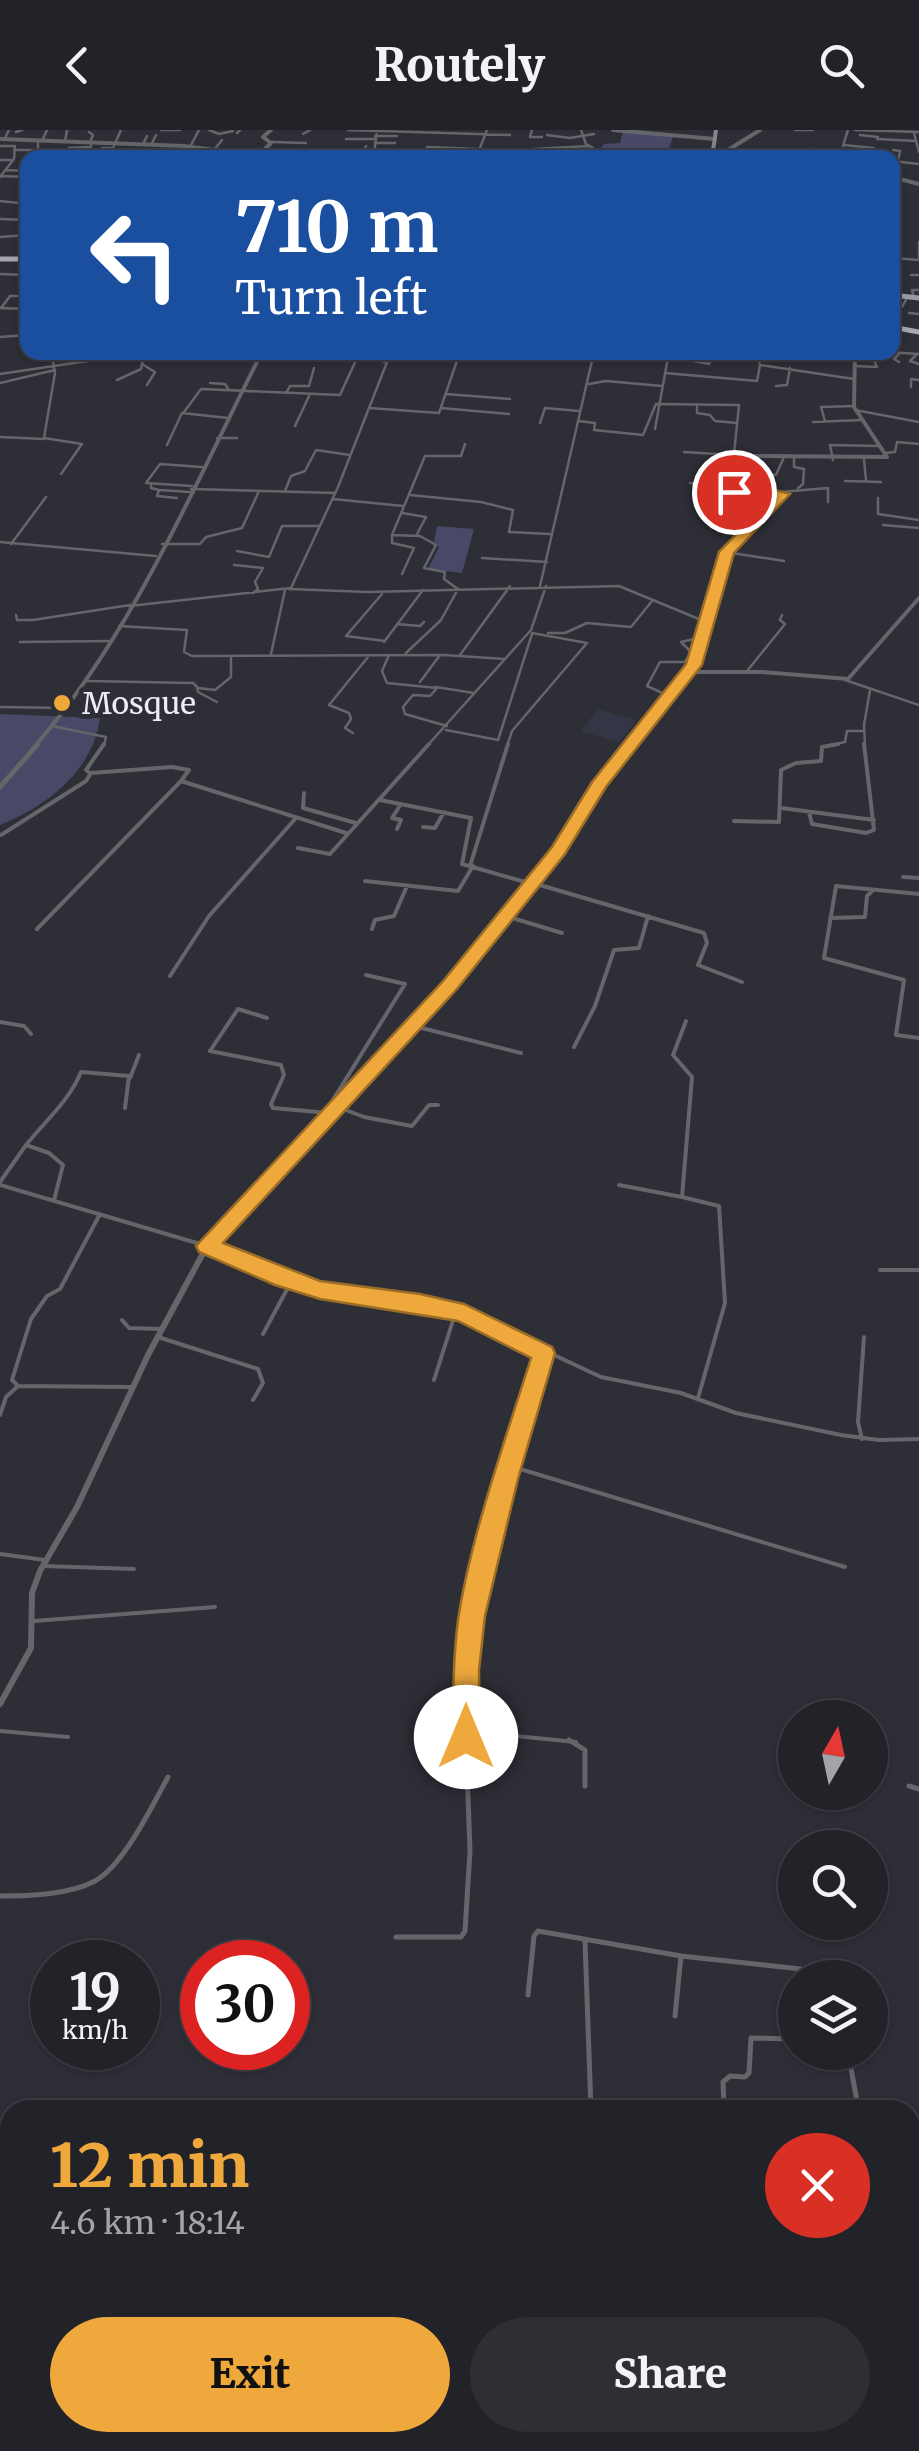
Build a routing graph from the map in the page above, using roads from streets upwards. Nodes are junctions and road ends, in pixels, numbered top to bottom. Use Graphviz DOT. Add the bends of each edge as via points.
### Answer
graph roads {
  1 [pos="9,130"];
  2 [pos="22,130"];
  3 [pos="46,130"];
  4 [pos="67,130"];
  5 [pos="122,130"];
  6 [pos="180,130"];
  7 [pos="199,130"];
  8 [pos="210,130"];
  9 [pos="271,130"];
  10 [pos="310,130"];
  11 [pos="348,130"];
  12 [pos="487,130"];
  13 [pos="532,130"];
  14 [pos="580,130"];
  15 [pos="613,130"];
  16 [pos="760,130"];
  17 [pos="795,130"];
  18 [pos="812,130"];
  19 [pos="848,130"];
  20 [pos="855,130"];
  21 [pos="708,131"];
  22 [pos="716,131"];
  23 [pos="880,131"];
  24 [pos="915,131"];
  25 [pos="16,132"];
  26 [pos="88,132"];
  27 [pos="148,132"];
  28 [pos="162,132"];
  29 [pos="237,132"];
  30 [pos="423,132"];
  31 [pos="646,132"];
  32 [pos="28,133"];
  33 [pos="303,134"];
  34 [pos="594,134"];
  35 [pos="485,135"];
  36 [pos="547,135"];
  37 [pos="156,136"];
  38 [pos="397,136"];
  39 [pos="510,136"];
  40 [pos="585,136"];
  41 [pos="747,136"];
  42 [pos="860,136"];
  43 [pos="375,137"];
  44 [pos="557,137"];
  45 [pos="542,138"];
  46 [pos="877,138"];
  47 [pos="2,139"];
  48 [pos="346,139"];
  49 [pos="761,139"];
  50 [pos="19,140"];
  51 [pos="26,140"];
  52 [pos="222,140"];
  53 [pos="715,140"];
  54 [pos="40,141"];
  55 [pos="917,141"];
  56 [pos="65,142"];
  57 [pos="272,142"];
  58 [pos="421,142"];
  59 [pos="395,143"];
  60 [pos="143,144"];
  61 [pos="306,144"];
  62 [pos="151,145"];
  63 [pos="158,145"];
  64 [pos="844,145"];
  65 [pos="0,146"];
  66 [pos="90,146"];
  67 [pos="114,146"];
  68 [pos="366,146"];
  69 [pos="190,147"];
  70 [pos="427,147"];
  71 [pos="14,148"];
  72 [pos="69,148"];
  73 [pos="102,148"];
  74 [pos="203,148"];
  75 [pos="466,148"];
  76 [pos="478,148"];
  77 [pos="592,148"];
  78 [pos="814,148"];
  79 [pos="874,148"];
  80 [pos="266,149"];
  81 [pos="533,149"];
  82 [pos="557,149"];
  83 [pos="89,150"];
  84 [pos="112,150"];
  85 [pos="126,150"];
  86 [pos="200,150"];
  87 [pos="214,150"];
  88 [pos="284,150"];
  89 [pos="364,150"];
  90 [pos="604,150"];
  91 [pos="712,150"];
  92 [pos="727,150"];
  93 [pos="833,150"];
  94 [pos="842,150"];
  95 [pos="919,152"];
  96 [pos="0,160"];
  97 [pos="13,160"];
  98 [pos="6,170"];
  99 [pos="20,171"];
  100 [pos="0,176"];
  101 [pos="919,242"];
  102 [pos="919,259"];
  103 [pos="912,275"];
  104 [pos="919,275"];
  105 [pos="919,290"];
  106 [pos="915,298"];
  107 [pos="902,307"];
  108 [pos="909,313"];
  109 [pos="919,314"];
  110 [pos="900,334"];
  111 [pos="903,338"];
  112 [pos="918,351"];
  113 [pos="53,360"];
  114 [pos="91,360"];
  115 [pos="141,360"];
  116 [pos="258,360"];
  117 [pos="356,360"];
  118 [pos="380,360"];
  119 [pos="388,360"];
  120 [pos="457,360"];
  121 [pos="592,360"];
  122 [pos="668,360"];
  123 [pos="760,360"];
  124 [pos="854,360"];
  125 [pos="877,360"];
  126 [pos="896,360"];
  127 [pos="85,361"];
  128 [pos="899,362"];
  129 [pos="387,363"];
  130 [pos="142,364"];
  131 [pos="919,364"];
  132 [pos="760,365"];
  133 [pos="854,366"];
  134 [pos="55,368"];
  135 [pos="314,368"];
  136 [pos="790,368"];
  137 [pos="0,374"];
  138 [pos="665,374"];
  139 [pos="854,379"];
  140 [pos="117,380"];
  141 [pos="919,380"];
  142 [pos="210,382"];
  143 [pos="0,383"];
  144 [pos="587,383"];
  145 [pos="147,385"];
  146 [pos="662,386"];
  147 [pos="776,386"];
  148 [pos="911,387"];
  149 [pos="229,390"];
  150 [pos="242,391"];
  151 [pos="286,393"];
  152 [pos="310,394"];
  153 [pos="446,394"];
  154 [pos="510,400"];
  155 [pos="660,403"];
  156 [pos="697,406"];
  157 [pos="369,408"];
  158 [pos="441,408"];
  159 [pos="855,408"];
  160 [pos="580,410"];
  161 [pos="184,412"];
  162 [pos="509,414"];
  163 [pos="916,414"];
  164 [pos="228,418"];
  165 [pos="862,420"];
  166 [pos="911,420"];
  167 [pos="578,421"];
  168 [pos="825,421"];
  169 [pos="813,422"];
  170 [pos="919,422"];
  171 [pos="540,423"];
  172 [pos="737,423"];
  173 [pos="294,426"];
  174 [pos="656,429"];
  175 [pos="0,438"];
  176 [pos="44,438"];
  177 [pos="218,438"];
  178 [pos="237,438"];
  179 [pos="464,444"];
  180 [pos="919,444"];
  181 [pos="167,445"];
  182 [pos="880,446"];
  183 [pos="684,452"];
  184 [pos="885,452"];
  185 [pos="734,454"];
  186 [pos="351,455"];
  187 [pos="750,456"];
  188 [pos="784,458"];
  189 [pos="794,458"];
  190 [pos="833,460"];
  191 [pos="864,460"];
  192 [pos="202,467"];
  193 [pos="744,469"];
  194 [pos="61,474"];
  195 [pos="846,481"];
  196 [pos="866,482"];
  197 [pos="880,482"];
  198 [pos="690,483"];
  199 [pos="151,484"];
  200 [pos="741,486"];
  201 [pos="191,489"];
  202 [pos="159,490"];
  203 [pos="259,490"];
  204 [pos="796,490"];
  205 [pos="285,491"];
  206 [pos="781,492"];
  207 [pos="335,493"];
  208 [pos="410,494"];
  209 [pos="46,497"];
  210 [pos="176,498"];
  211 [pos="878,498"];
  212 [pos="333,499"];
  213 [pos="828,502"];
  214 [pos="404,506"];
  215 [pos="402,513"];
  216 [pos="708,514"];
  217 [pos="919,520"];
  218 [pos="883,525"];
  219 [pos="320,526"];
  220 [pos="919,528"];
  221 [pos="392,534"];
  222 [pos="552,534"];
  223 [pos="416,536"];
  224 [pos="0,542"];
  225 [pos="11,544"];
  226 [pos="162,544"];
  227 [pos="237,550"];
  228 [pos="726,552"];
  229 [pos="156,556"];
  230 [pos="482,558"];
  231 [pos="784,561"];
  232 [pos="547,562"];
  233 [pos="234,565"];
  234 [pos="402,574"];
  235 [pos="510,586"];
  236 [pos="543,586"];
  237 [pos="456,587"];
  238 [pos="287,590"];
  239 [pos="423,590"];
  240 [pos="383,592"];
  241 [pos="249,596"];
  242 [pos="652,600"];
  243 [pos="918,600"];
  244 [pos="130,606"];
  245 [pos="16,615"];
  246 [pos="782,615"];
  247 [pos="424,622"];
  248 [pos="706,622"];
  249 [pos="397,624"];
  250 [pos="118,626"];
  251 [pos="534,632"];
  252 [pos="702,637"];
  253 [pos="111,641"];
  254 [pos="384,641"];
  255 [pos="20,642"];
  256 [pos="372,655"];
  257 [pos="389,655"];
  258 [pos="405,655"];
  259 [pos="440,655"];
  260 [pos="235,656"];
  261 [pos="270,656"];
  262 [pos="459,656"];
  263 [pos="504,658"];
  264 [pos="695,668"];
  265 [pos="746,671"];
  266 [pos="845,680"];
  267 [pos="87,681"];
  268 [pos="420,682"];
  269 [pos="197,687"];
  270 [pos="436,687"];
  271 [pos="870,690"];
  272 [pos="474,692"];
  273 [pos="668,696"];
  274 [pos="217,702"];
  275 [pos="919,705"];
  276 [pos="0,708"];
  277 [pos="68,708"];
  278 [pos="51,710"];
  279 [pos="62,715"];
  280 [pos="52,726"];
  281 [pos="446,728"];
  282 [pos="864,731"];
  283 [pos="353,733"];
  284 [pos="91,773"];
  285 [pos="180,782"];
  286 [pos="0,787"];
  287 [pos="304,793"];
  288 [pos="378,800"];
  289 [pos="400,804"];
  290 [pos="781,808"];
  291 [pos="306,809"];
  292 [pos="444,812"];
  293 [pos="809,812"];
  294 [pos="297,818"];
  295 [pos="874,820"];
  296 [pos="734,821"];
  297 [pos="356,823"];
  298 [pos="423,827"];
  299 [pos="397,829"];
  300 [pos="346,833"];
  301 [pos="1,835"];
  302 [pos="298,848"];
  303 [pos="472,866"];
  304 [pos="903,877"];
  305 [pos="919,878"];
  306 [pos="365,881"];
  307 [pos="533,884"];
  308 [pos="407,886"];
  309 [pos="873,890"];
  310 [pos="919,894"];
  311 [pos="506,916"];
  312 [pos="648,916"];
  313 [pos="830,918"];
  314 [pos="37,928"];
  315 [pos="372,929"];
  316 [pos="562,933"];
  317 [pos="366,975"];
  318 [pos="170,976"];
  319 [pos="742,982"];
  320 [pos="267,1018"];
  321 [pos="686,1021"];
  322 [pos="0,1022"];
  323 [pos="414,1026"];
  324 [pos="30,1034"];
  325 [pos="919,1038"];
  326 [pos="574,1048"];
  327 [pos="520,1054"];
  328 [pos="139,1056"];
  329 [pos="129,1075"];
  330 [pos="438,1105"];
  331 [pos="338,1107"];
  332 [pos="125,1108"];
  333 [pos="328,1112"];
  334 [pos="26,1145"];
  335 [pos="0,1183"];
  336 [pos="619,1185"];
  337 [pos="682,1198"];
  338 [pos="54,1200"];
  339 [pos="100,1214"];
  340 [pos="207,1246"];
  341 [pos="880,1270"];
  342 [pos="919,1270"];
  343 [pos="291,1282"];
  344 [pos="456,1311"];
  345 [pos="122,1320"];
  346 [pos="160,1333"];
  347 [pos="263,1334"];
  348 [pos="864,1337"];
  349 [pos="544,1353"];
  350 [pos="434,1380"];
  351 [pos="18,1386"];
  352 [pos="134,1386"];
  353 [pos="697,1399"];
  354 [pos="253,1400"];
  355 [pos="0,1414"];
  356 [pos="919,1438"];
  357 [pos="862,1439"];
  358 [pos="510,1466"];
  359 [pos="0,1554"];
  360 [pos="43,1563"];
  361 [pos="845,1567"];
  362 [pos="134,1570"];
  363 [pos="214,1607"];
  364 [pos="34,1621"];
  365 [pos="0,1704"];
  366 [pos="0,1730"];
  367 [pos="466,1732"];
  368 [pos="68,1737"];
  369 [pos="168,1777"];
  370 [pos="585,1786"];
  371 [pos="909,1786"];
  372 [pos="919,1790"];
  373 [pos="0,1896"];
  374 [pos="396,1937"];
  375 [pos="585,1941"];
  376 [pos="681,1956"];
  377 [pos="778,1966"];
  378 [pos="528,1995"];
  379 [pos="675,2016"];
  380 [pos="778,2038"];
  381 [pos="852,2070"];
  382 [pos="592,2100"];
  383 [pos="724,2100"];
  384 [pos="858,2100"];
  1 -- 47 [label="street"];
  2 -- 25 [label="street"];
  3 -- 54 [label="street"];
  4 -- 56 [label="street"];
  5 -- 67 [label="street"];
  6 -- 28 [label="street"];
  7 -- 69 [label="street"];
  8 -- 29 [label="street"];
  9 -- 57 [label="street" via="263,138"];
  10 -- 33 [label="street"];
  11 -- 43 [label="street"];
  12 -- 35 [label="street"];
  13 -- 45 [label="street" via="530,137"];
  14 -- 40 [label="street"];
  15 -- 31 [label="street"];
  16 -- 41 [label="street"];
  17 -- 18 [label="street"];
  19 -- 64 [label="street"];
  20 -- 23 [label="street"];
  21 -- 22 [label="street"];
  22 -- 53 [label="main road"];
  23 -- 24 [label="street"];
  23 -- 46 [label="street"];
  24 -- 55 [label="street"];
  26 -- 66 [label="street"];
  27 -- 60 [label="street"];
  28 -- 63 [label="street"];
  30 -- 35 [label="street"];
  30 -- 43 [label="street"];
  30 -- 58 [label="street"];
  31 -- 53 [label="street"];
  32 -- 51 [label="street"];
  34 -- 40 [label="street"];
  35 -- 39 [label="street"];
  35 -- 76 [label="street"];
  36 -- 44 [label="street"];
  37 -- 62 [label="street"];
  38 -- 43 [label="street"];
  40 -- 44 [label="street"];
  40 -- 77 [label="street"];
  41 -- 49 [label="street"];
  41 -- 92 [label="street"];
  42 -- 46 [label="street"];
  43 -- 48 [label="street"];
  43 -- 59 [label="street"];
  44 -- 82 [label="street"];
  46 -- 55 [label="street"];
  46 -- 79 [label="street"];
  47 -- 50 [label="street"];
  50 -- 51 [label="street"];
  50 -- 71 [label="street"];
  51 -- 54 [label="street"];
  52 -- 87 [label="street"];
  53 -- 91 [label="main road"];
  54 -- 56 [label="street"];
  54 -- 71 [label="street" via="38,150"];
  55 -- 95 [label="street"];
  56 -- 66 [label="street"];
  57 -- 61 [label="street"];
  57 -- 80 [label="street"];
  60 -- 62 [label="street"];
  60 -- 67 [label="street"];
  62 -- 63 [label="street"];
  63 -- 69 [label="street"];
  64 -- 79 [label="street"];
  64 -- 94 [label="street"];
  65 -- 71 [label="street"];
  66 -- 67 [label="street"];
  66 -- 72 [label="street"];
  66 -- 83 [label="street"];
  66 -- 84 [label="street"];
  67 -- 73 [label="street"];
  67 -- 85 [label="street"];
  68 -- 89 [label="street"];
  69 -- 74 [label="street"];
  70 -- 75 [label="street"];
  71 -- 97 [label="street"];
  74 -- 86 [label="street"];
  74 -- 87 [label="street"];
  75 -- 76 [label="street"];
  77 -- 82 [label="street"];
  77 -- 90 [label="street"];
  78 -- 93 [label="street"];
  80 -- 88 [label="street"];
  81 -- 82 [label="street"];
  96 -- 97 [label="street"];
  97 -- 98 [label="street"];
  98 -- 99 [label="street"];
  98 -- 100 [label="street"];
  101 -- 102 [label="street"];
  103 -- 104 [label="street"];
  105 -- 106 [label="street" via="912,290"];
  106 -- 107 [label="street"];
  108 -- 109 [label="street"];
  110 -- 111 [label="street"];
  112 -- 131 [label="street" via="910,361"];
  113 -- 134 [label="street"];
  114 -- 127 [label="street"];
  115 -- 130 [label="street"];
  116 -- 150 [label="street"];
  117 -- 152 [label="street" via="342,394"];
  118 -- 129 [label="street"];
  119 -- 129 [label="street"];
  120 -- 153 [label="street"];
  121 -- 144 [label="street"];
  122 -- 138 [label="street"];
  123 -- 132 [label="street"];
  124 -- 133 [label="street"];
  125 -- 133 [label="street" via="877,367"];
  126 -- 128 [label="street"];
  127 -- 134 [label="street"];
  129 -- 157 [label="street"];
  130 -- 140 [label="street"];
  130 -- 145 [label="street" via="155,372"];
  132 -- 136 [label="street"];
  132 -- 138 [label="street" via="758,381"];
  133 -- 139 [label="street"];
  134 -- 137 [label="street"];
  134 -- 143 [label="street"];
  134 -- 176 [label="street"];
  135 -- 151 [label="street" via="308,386 290,386"];
  136 -- 139 [label="street"];
  136 -- 147 [label="street" via="786,386"];
  138 -- 146 [label="street"];
  139 -- 159 [label="street"];
  141 -- 148 [label="street" via="911,380"];
  142 -- 149 [label="street"];
  144 -- 146 [label="street"];
  144 -- 160 [label="street"];
  146 -- 155 [label="street"];
  149 -- 150 [label="street"];
  149 -- 161 [label="street" via="200,389"];
  150 -- 151 [label="street"];
  150 -- 164 [label="street"];
  151 -- 152 [label="street"];
  152 -- 173 [label="street"];
  153 -- 154 [label="street"];
  153 -- 158 [label="street"];
  155 -- 156 [label="street"];
  155 -- 167 [label="street" via="643,435 594,430 595,422"];
  155 -- 174 [label="street"];
  156 -- 172 [label="street" via="698,414"];
  156 -- 172 [label="street" via="739,406"];
  157 -- 158 [label="street"];
  157 -- 186 [label="street"];
  158 -- 162 [label="street"];
  159 -- 165 [label="street"];
  159 -- 166 [label="street"];
  159 -- 168 [label="street" via="821,407"];
  160 -- 167 [label="street"];
  160 -- 171 [label="street" via="545,408"];
  161 -- 164 [label="street"];
  161 -- 181 [label="street"];
  163 -- 166 [label="street"];
  164 -- 177 [label="street"];
  165 -- 168 [label="street"];
  165 -- 182 [label="street"];
  166 -- 170 [label="street"];
  167 -- 222 [label="street"];
  168 -- 169 [label="street"];
  172 -- 185 [label="street"];
  175 -- 176 [label="street"];
  176 -- 194 [label="street" via="82,444"];
  177 -- 178 [label="street"];
  177 -- 192 [label="street"];
  179 -- 208 [label="street" via="460,456 425,456"];
  180 -- 184 [label="street" via="897,442 894,452"];
  182 -- 184 [label="street"];
  182 -- 190 [label="street" via="828,446"];
  183 -- 185 [label="street"];
  184 -- 191 [label="street" via="886,459"];
  185 -- 187 [label="street"];
  186 -- 205 [label="street" via="316,450"];
  186 -- 207 [label="street"];
  187 -- 188 [label="street"];
  187 -- 193 [label="street"];
  188 -- 189 [label="street"];
  188 -- 193 [label="street" via="774,475"];
  189 -- 190 [label="street"];
  189 -- 204 [label="street" via="794,467 804,470"];
  190 -- 191 [label="street"];
  191 -- 196 [label="street"];
  192 -- 199 [label="street" via="159,464 147,480"];
  192 -- 201 [label="street"];
  193 -- 200 [label="street"];
  195 -- 196 [label="street"];
  196 -- 197 [label="street"];
  198 -- 200 [label="street"];
  199 -- 201 [label="street"];
  199 -- 202 [label="street"];
  200 -- 206 [label="street"];
  200 -- 216 [label="street" via="721,513"];
  201 -- 202 [label="street"];
  201 -- 203 [label="street"];
  201 -- 226 [label="street"];
  202 -- 210 [label="street" via="158,497"];
  203 -- 205 [label="street"];
  203 -- 226 [label="street" via="242,528 206,536 200,544"];
  204 -- 206 [label="street"];
  204 -- 213 [label="street" via="828,488"];
  205 -- 207 [label="street"];
  206 -- 228 [label="street"];
  207 -- 212 [label="street"];
  208 -- 214 [label="street"];
  208 -- 222 [label="street" via="483,502 514,511 509,532"];
  209 -- 225 [label="street"];
  211 -- 217 [label="street" via="877,514"];
  212 -- 214 [label="street"];
  212 -- 219 [label="street"];
  214 -- 215 [label="street"];
  215 -- 221 [label="street"];
  215 -- 223 [label="street" via="426,517"];
  218 -- 220 [label="street"];
  219 -- 227 [label="street" via="282,526 269,557"];
  219 -- 238 [label="street"];
  221 -- 223 [label="street"];
  221 -- 234 [label="street" via="392,543 414,548"];
  222 -- 232 [label="street"];
  223 -- 237 [label="street" via="436,546 424,568 445,572"];
  224 -- 225 [label="street"];
  225 -- 229 [label="street"];
  226 -- 229 [label="street"];
  228 -- 231 [label="street"];
  228 -- 248 [label="street"];
  229 -- 244 [label="street"];
  230 -- 232 [label="street"];
  232 -- 236 [label="street"];
  233 -- 241 [label="street" via="263,568"];
  235 -- 236 [label="street"];
  235 -- 237 [label="street"];
  235 -- 262 [label="street"];
  236 -- 242 [label="street" via="622,586"];
  236 -- 251 [label="street"];
  237 -- 239 [label="street"];
  237 -- 258 [label="street" via="441,620"];
  238 -- 240 [label="street"];
  238 -- 241 [label="street"];
  238 -- 261 [label="street"];
  239 -- 240 [label="street"];
  239 -- 249 [label="street"];
  240 -- 254 [label="street" via="346,636"];
  241 -- 244 [label="street"];
  242 -- 248 [label="street"];
  242 -- 251 [label="street" via="631,627 587,623 565,633"];
  243 -- 266 [label="street"];
  244 -- 245 [label="street" via="45,618"];
  244 -- 250 [label="street"];
  246 -- 265 [label="street" via="784,624"];
  247 -- 249 [label="street"];
  248 -- 252 [label="street"];
  249 -- 254 [label="street"];
  250 -- 253 [label="street"];
  250 -- 260 [label="street" via="187,630 186,654"];
  251 -- 263 [label="street"];
  251 -- 281 [label="street" via="498,740"];
  251 -- 303 [label="street" via="587,644 512,731"];
  252 -- 264 [label="street"];
  252 -- 273 [label="street" via="681,642 691,652 685,662 660,662 647,686"];
  253 -- 255 [label="street"];
  253 -- 267 [label="street"];
  256 -- 257 [label="street"];
  256 -- 261 [label="street"];
  256 -- 283 [label="street" via="329,705 349,713 345,727"];
  257 -- 258 [label="street"];
  257 -- 268 [label="street" via="382,672 387,683"];
  258 -- 259 [label="street"];
  259 -- 262 [label="street"];
  259 -- 268 [label="street"];
  260 -- 261 [label="street"];
  260 -- 269 [label="street" via="231,677 217,689"];
  262 -- 263 [label="street"];
  263 -- 272 [label="street"];
  264 -- 265 [label="street"];
  264 -- 273 [label="street"];
  265 -- 266 [label="street"];
  266 -- 271 [label="street"];
  267 -- 269 [label="street"];
  267 -- 277 [label="street"];
  268 -- 270 [label="street"];
  269 -- 274 [label="street"];
  270 -- 272 [label="street"];
  270 -- 281 [label="street" via="430,696 413,695 402,708 405,715"];
  271 -- 275 [label="street"];
  271 -- 282 [label="street"];
  272 -- 281 [label="street"];
  273 -- 307 [label="street"];
  276 -- 278 [label="street"];
  277 -- 278 [label="street"];
  277 -- 279 [label="street"];
  278 -- 279 [label="street"];
  279 -- 280 [label="street"];
  280 -- 284 [label="street" via="106,736 86,770"];
  280 -- 286 [label="street"];
  281 -- 288 [label="street"];
  282 -- 290 [label="street" via="847,730 845,742 822,747 821,761 780,770"];
  282 -- 295 [label="street"];
  284 -- 285 [label="street" via="187,768"];
  284 -- 301 [label="street"];
  285 -- 294 [label="street"];
  285 -- 314 [label="street"];
  287 -- 291 [label="street"];
  288 -- 289 [label="street"];
  288 -- 297 [label="street"];
  289 -- 292 [label="street"];
  289 -- 299 [label="street" via="392,818 401,821"];
  290 -- 293 [label="street"];
  290 -- 296 [label="street" via="778,823"];
  291 -- 294 [label="street"];
  291 -- 297 [label="street"];
  292 -- 298 [label="street" via="434,828"];
  292 -- 303 [label="street" via="472,820 460,862"];
  293 -- 295 [label="street"];
  293 -- 295 [label="street" via="810,823 866,833 874,830"];
  294 -- 300 [label="street"];
  294 -- 318 [label="street" via="210,918"];
  297 -- 300 [label="street"];
  300 -- 302 [label="street" via="329,855"];
  303 -- 307 [label="street"];
  303 -- 308 [label="street" via="458,891"];
  304 -- 305 [label="street"];
  306 -- 308 [label="street"];
  307 -- 311 [label="street"];
  307 -- 312 [label="street"];
  308 -- 315 [label="street" via="394,916 375,920"];
  309 -- 310 [label="street"];
  309 -- 313 [label="street" via="865,918"];
  309 -- 313 [label="street" via="836,886"];
  311 -- 316 [label="street"];
  311 -- 323 [label="street"];
  312 -- 319 [label="street" via="706,934 698,965"];
  312 -- 326 [label="street" via="640,948 614,950"];
  313 -- 325 [label="street" via="824,960 904,980 896,1035"];
  317 -- 333 [label="street" via="405,984"];
  320 -- 333 [label="street" via="238,1008 209,1050 281,1064 275,1109"];
  321 -- 337 [label="street" via="673,1055 692,1077"];
  322 -- 324 [label="street" via="24,1026"];
  323 -- 327 [label="street"];
  323 -- 331 [label="street"];
  328 -- 329 [label="street"];
  329 -- 332 [label="street"];
  329 -- 334 [label="street" via="81,1072 71,1097"];
  330 -- 331 [label="street" via="429,1105 413,1126"];
  331 -- 333 [label="street"];
  333 -- 340 [label="street"];
  334 -- 335 [label="street"];
  334 -- 338 [label="street" via="50,1152 62,1164"];
  335 -- 338 [label="street"];
  336 -- 337 [label="street"];
  337 -- 353 [label="street" via="720,1206 725,1303"];
  338 -- 339 [label="street"];
  339 -- 340 [label="street"];
  339 -- 351 [label="street" via="60,1289 30,1320 12,1378"];
  340 -- 343 [label="street"];
  340 -- 346 [label="street"];
  341 -- 342 [label="street"];
  343 -- 344 [label="street"];
  343 -- 347 [label="street"];
  344 -- 349 [label="street"];
  344 -- 350 [label="street"];
  345 -- 346 [label="street" via="129,1328"];
  346 -- 352 [label="street"];
  346 -- 354 [label="street" via="262,1372 262,1389"];
  348 -- 357 [label="street"];
  349 -- 353 [label="street" via="601,1377"];
  349 -- 358 [label="street"];
  351 -- 352 [label="street"];
  351 -- 355 [label="street"];
  352 -- 360 [label="street"];
  353 -- 357 [label="street"];
  356 -- 357 [label="street"];
  358 -- 361 [label="street"];
  358 -- 367 [label="street" via="472,1616"];
  359 -- 360 [label="street"];
  360 -- 362 [label="street"];
  360 -- 364 [label="street" via="32,1593"];
  363 -- 364 [label="street"];
  364 -- 365 [label="street" via="31,1648"];
  366 -- 368 [label="street"];
  367 -- 370 [label="street" via="580,1743"];
  367 -- 374 [label="street" via="470,1850 464,1935"];
  369 -- 373 [label="street" via="99,1878"];
  371 -- 372 [label="street"];
  375 -- 376 [label="street"];
  375 -- 378 [label="street" via="535,1932"];
  375 -- 382 [label="street"];
  376 -- 377 [label="street"];
  376 -- 379 [label="street"];
  380 -- 383 [label="street" via="751,2038 750,2073 723,2082"];
  381 -- 384 [label="street"];
}
